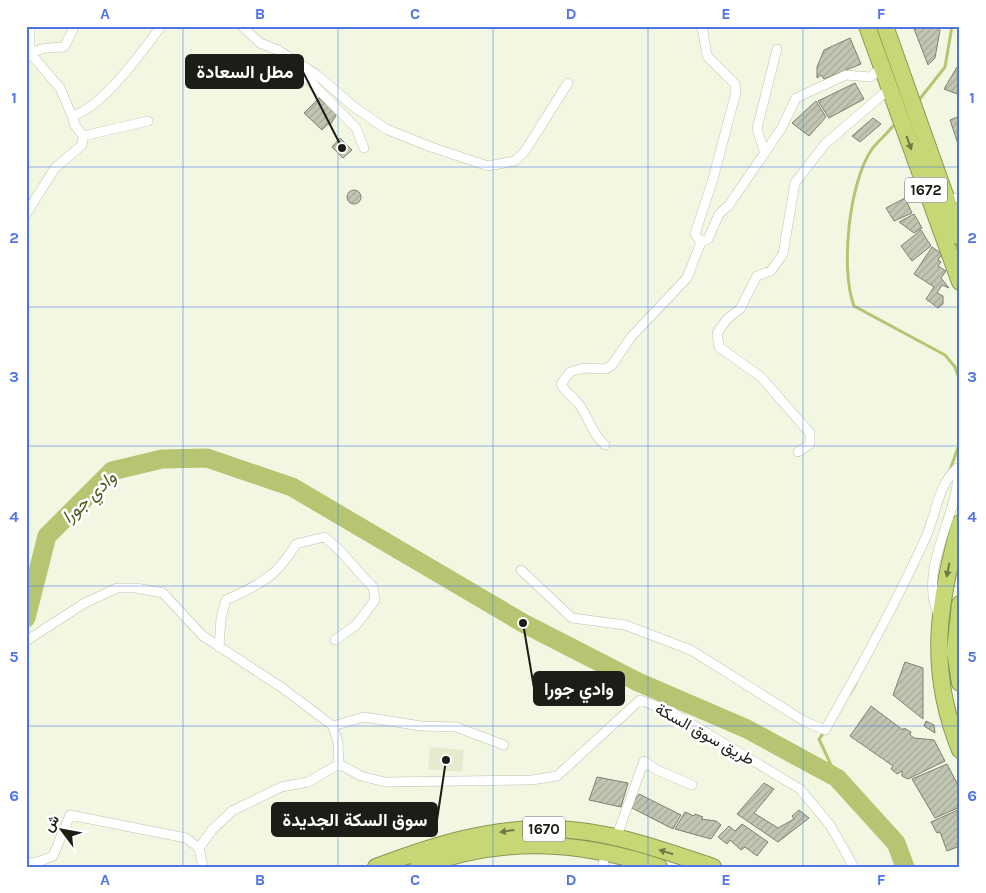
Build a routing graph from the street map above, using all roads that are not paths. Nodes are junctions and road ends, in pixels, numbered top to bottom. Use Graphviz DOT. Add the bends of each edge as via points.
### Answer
graph roads {
  1 [pos="30,26"];
  2 [pos="75,26"];
  3 [pos="161,26"];
  4 [pos="242,26"];
  5 [pos="694,26"];
  6 [pos="867,26"];
  7 [pos="885,26"];
  8 [pos="702,30"];
  9 [pos="777,50"];
  10 [pos="28,56"];
  11 [pos="305,68"];
  12 [pos="881,68"];
  13 [pos="568,83"];
  14 [pos="889,89"];
  15 [pos="72,116"];
  16 [pos="148,121"];
  17 [pos="83,136"];
  18 [pos="364,148"];
  19 [pos="764,151"];
  20 [pos="953,199"];
  21 [pos="26,214"];
  22 [pos="960,237"];
  23 [pos="701,242"];
  24 [pos="960,282"];
  25 [pos="605,445"];
  26 [pos="798,452"];
  27 [pos="960,523"];
  28 [pos="521,570"];
  29 [pos="960,604"];
  30 [pos="940,619"];
  31 [pos="335,640"];
  32 [pos="26,641"];
  33 [pos="219,647"];
  34 [pos="960,683"];
  35 [pos="333,726"];
  36 [pos="504,745"];
  37 [pos="960,750"];
  38 [pos="339,764"];
  39 [pos="692,785"];
  40 [pos="616,838"];
  41 [pos="199,848"];
  42 [pos="604,859"];
  43 [pos="26,863"];
  44 [pos="203,867"];
  45 [pos="376,867"];
  46 [pos="418,867"];
  47 [pos="659,867"];
  48 [pos="713,867"];
  49 [pos="854,867"];
  1 -- 10 [label="street"];
  2 -- 10 [label="street" via="64,47 41,49"];
  3 -- 15 [label="street" via="121,77 94,103"];
  4 -- 11 [label="street" via="260,44 278,50"];
  5 -- 8 [label="street"];
  6 -- 12 [label="highway, 1672"];
  7 -- 20 [label="highway, 1672"];
  8 -- 23 [label="street" via="707,56 735,84 736,92 695,234"];
  9 -- 19 [label="street" via="757,129"];
  10 -- 15 [label="street" via="60,88"];
  11 -- 13 [label="street" via="386,129 488,166 515,161"];
  11 -- 18 [label="street" via="308,79 356,128"];
  12 -- 14 [label="highway, 1672"];
  12 -- 19 [label="street" via="870,77 846,75 796,98 781,129"];
  14 -- 24 [label="highway, 1672, one-way"];
  14 -- 26 [label="street" via="825,144 795,183 783,254 771,272 757,276 740,309 717,333 719,347 761,377 810,433 810,444"];
  15 -- 17 [label="street"];
  16 -- 17 [label="street"];
  17 -- 21 [label="street" via="82,145 55,168"];
  19 -- 23 [label="street" via="729,205 719,214 708,239"];
  20 -- 22 [label="highway, 1672"];
  23 -- 25 [label="street" via="682,283 631,337 612,365 606,370 584,368 570,372 562,384"];
  27 -- 30 [label="highway, one-way"];
  28 -- 30 [label="street" via="572,618 625,625 691,650 804,721 825,730 871,649 926,535 947,477 957,468 957,490 936,561 932,599"];
  29 -- 34 [label="highway" via="956,651"];
  30 -- 37 [label="highway" via="940,678"];
  31 -- 33 [label="street" via="356,625 375,600 373,586 340,548 324,537 296,544 284,564 268,579 226,600"];
  32 -- 33 [label="street" via="83,604 117,588 136,588 163,593 203,636"];
  33 -- 35 [label="street"];
  35 -- 36 [label="street" via="364,717 421,726 456,726"];
  35 -- 38 [label="street"];
  38 -- 41 [label="street" via="308,782 281,787 232,811"];
  38 -- 49 [label="street, طريق سوق السكة" via="361,776 385,782 532,780 557,776 640,700 672,712 800,788 830,825"];
  39 -- 40 [label="street" via="644,761"];
  40 -- 45 [label="highway, 1670, one-way" via="556,828 516,829 460,838"];
  48 -- 40 [label="highway, 1670, one-way"];
  41 -- 43 [label="street" via="186,838 70,815 53,856"];
  41 -- 44 [label="street"];
  42 -- 46 [label="highway, 1670" via="540,844 498,846"];
  42 -- 47 [label="highway, 1670"];
}
